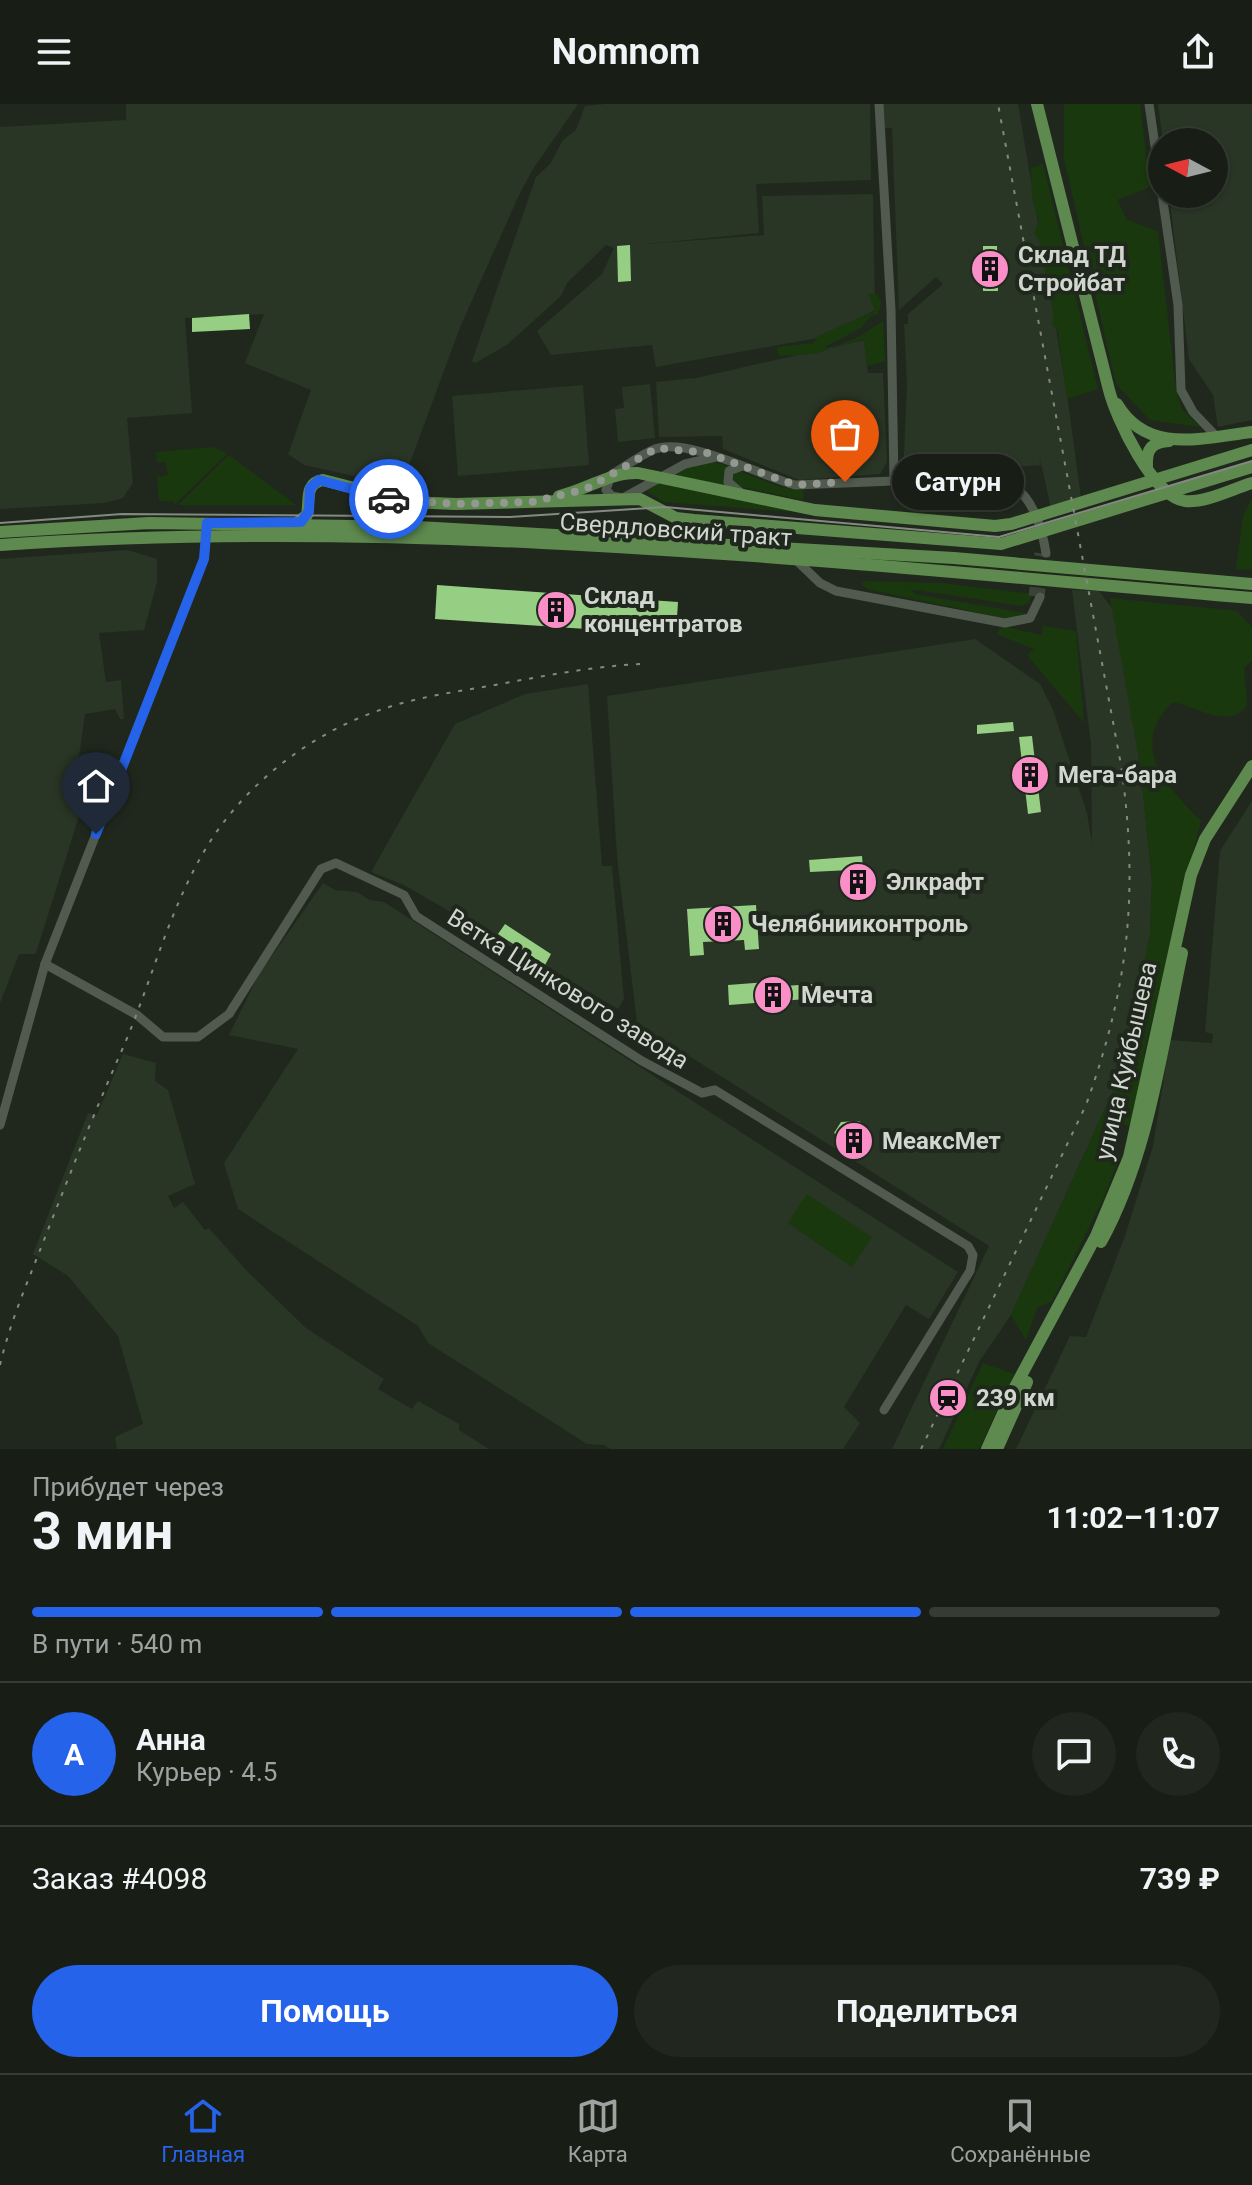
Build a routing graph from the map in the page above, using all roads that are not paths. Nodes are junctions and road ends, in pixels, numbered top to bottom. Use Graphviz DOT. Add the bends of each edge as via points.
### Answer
graph roads {
  1 [pos="879,104"];
  2 [pos="1037,104"];
  3 [pos="1149,104"];
  4 [pos="1109,390"];
  5 [pos="1252,432"];
  6 [pos="1216,436"];
  7 [pos="1176,440"];
  8 [pos="667,448"];
  9 [pos="1252,450"];
  10 [pos="716,457"];
  11 [pos="742,466"];
  12 [pos="1147,466"];
  13 [pos="1252,467"];
  14 [pos="611,475"];
  15 [pos="666,475"];
  16 [pos="894,480"];
  17 [pos="1252,483"];
  18 [pos="742,494"];
  19 [pos="623,498"];
  20 [pos="532,502"];
  21 [pos="309,511"];
  22 [pos="297,523"];
  23 [pos="328,524"];
  24 [pos="206,529"];
  25 [pos="0,532"];
  26 [pos="0,545"];
  27 [pos="1042,553"];
  28 [pos="796,560"];
  29 [pos="954,564"];
  30 [pos="1252,594"];
  31 [pos="1037,596"];
  32 [pos="1252,766"];
  33 [pos="1252,774"];
  34 [pos="1176,962"];
  35 [pos="45,964"];
  36 [pos="0,1125"];
  37 [pos="1099,1238"];
  38 [pos="884,1410"];
  39 [pos="987,1449"];
  40 [pos="997,1449"];
  1 -- 16 [label="street"];
  2 -- 4 [label="main road"];
  3 -- 6 [label="street" via="1178,305 1181,390"];
  4 -- 7 [label="main road" via="1141,431"];
  4 -- 12 [label="main road" via="1119,422"];
  5 -- 6 [label="main road"];
  6 -- 7 [label="main road"];
  7 -- 12 [label="main road" via="1157,442 1146,454"];
  8 -- 10 [label="street"];
  8 -- 14 [label="street" via="657,448"];
  8 -- 15 [label="street" via="679,460"];
  9 -- 18 [label="main road" via="1011,524 974,526 815,510"];
  10 -- 11 [label="street"];
  10 -- 15 [label="street"];
  11 -- 16 [label="street" via="795,485"];
  11 -- 18 [label="street" via="728,476"];
  12 -- 17 [label="main road" via="1166,491 1186,501"];
  13 -- 19 [label="main road" via="1001,544 676,518 646,500"];
  14 -- 15 [label="main road"];
  14 -- 19 [label="street" via="606,490"];
  14 -- 20 [label="main road" via="571,494"];
  15 -- 18 [label="main road"];
  15 -- 19 [label="street"];
  16 -- 27 [label="street" via="1006,479 1028,501 1044,541"];
  19 -- 20 [label="main road"];
  20 -- 21 [label="main road" via="409,502 323,480 310,488"];
  21 -- 22 [label="main road"];
  21 -- 23 [label="main road"];
  22 -- 23 [label="main road, Свердловский тракт"];
  22 -- 24 [label="main road, Свердловский тракт"];
  23 -- 29 [label="main road, Свердловский тракт" via="504,531"];
  24 -- 25 [label="main road, Свердловский тракт" via="119,523"];
  24 -- 26 [label="main road, Свердловский тракт"];
  24 -- 28 [label="main road, Свердловский тракт"];
  24 -- 35 [label="street" via="204,559"];
  28 -- 29 [label="main road, Свердловский тракт"];
  28 -- 31 [label="street" via="836,591 1005,623 1030,618"];
  29 -- 30 [label="main road, Свердловский тракт" via="1168,591"];
  29 -- 30 [label="main road, Свердловский тракт" via="1169,577"];
  32 -- 34 [label="main road, улица Куйбышева" via="1198,855"];
  33 -- 34 [label="main road, улица Куйбышева" via="1203,860"];
  34 -- 37 [label="main road, улица Куйбышева" via="1129,1157"];
  35 -- 36 [label="street"];
  35 -- 38 [label="street, Ветка Цинкового завода" via="137,1015 163,1037 198,1037 229,1014 328,864 340,864 404,895 416,916 642,1061 702,1093 715,1090 968,1246 973,1255 970,1271"];
  37 -- 39 [label="main road, улица Куйбышева" via="1015,1387"];
  37 -- 40 [label="main road, улица Куйбышева"];
}
